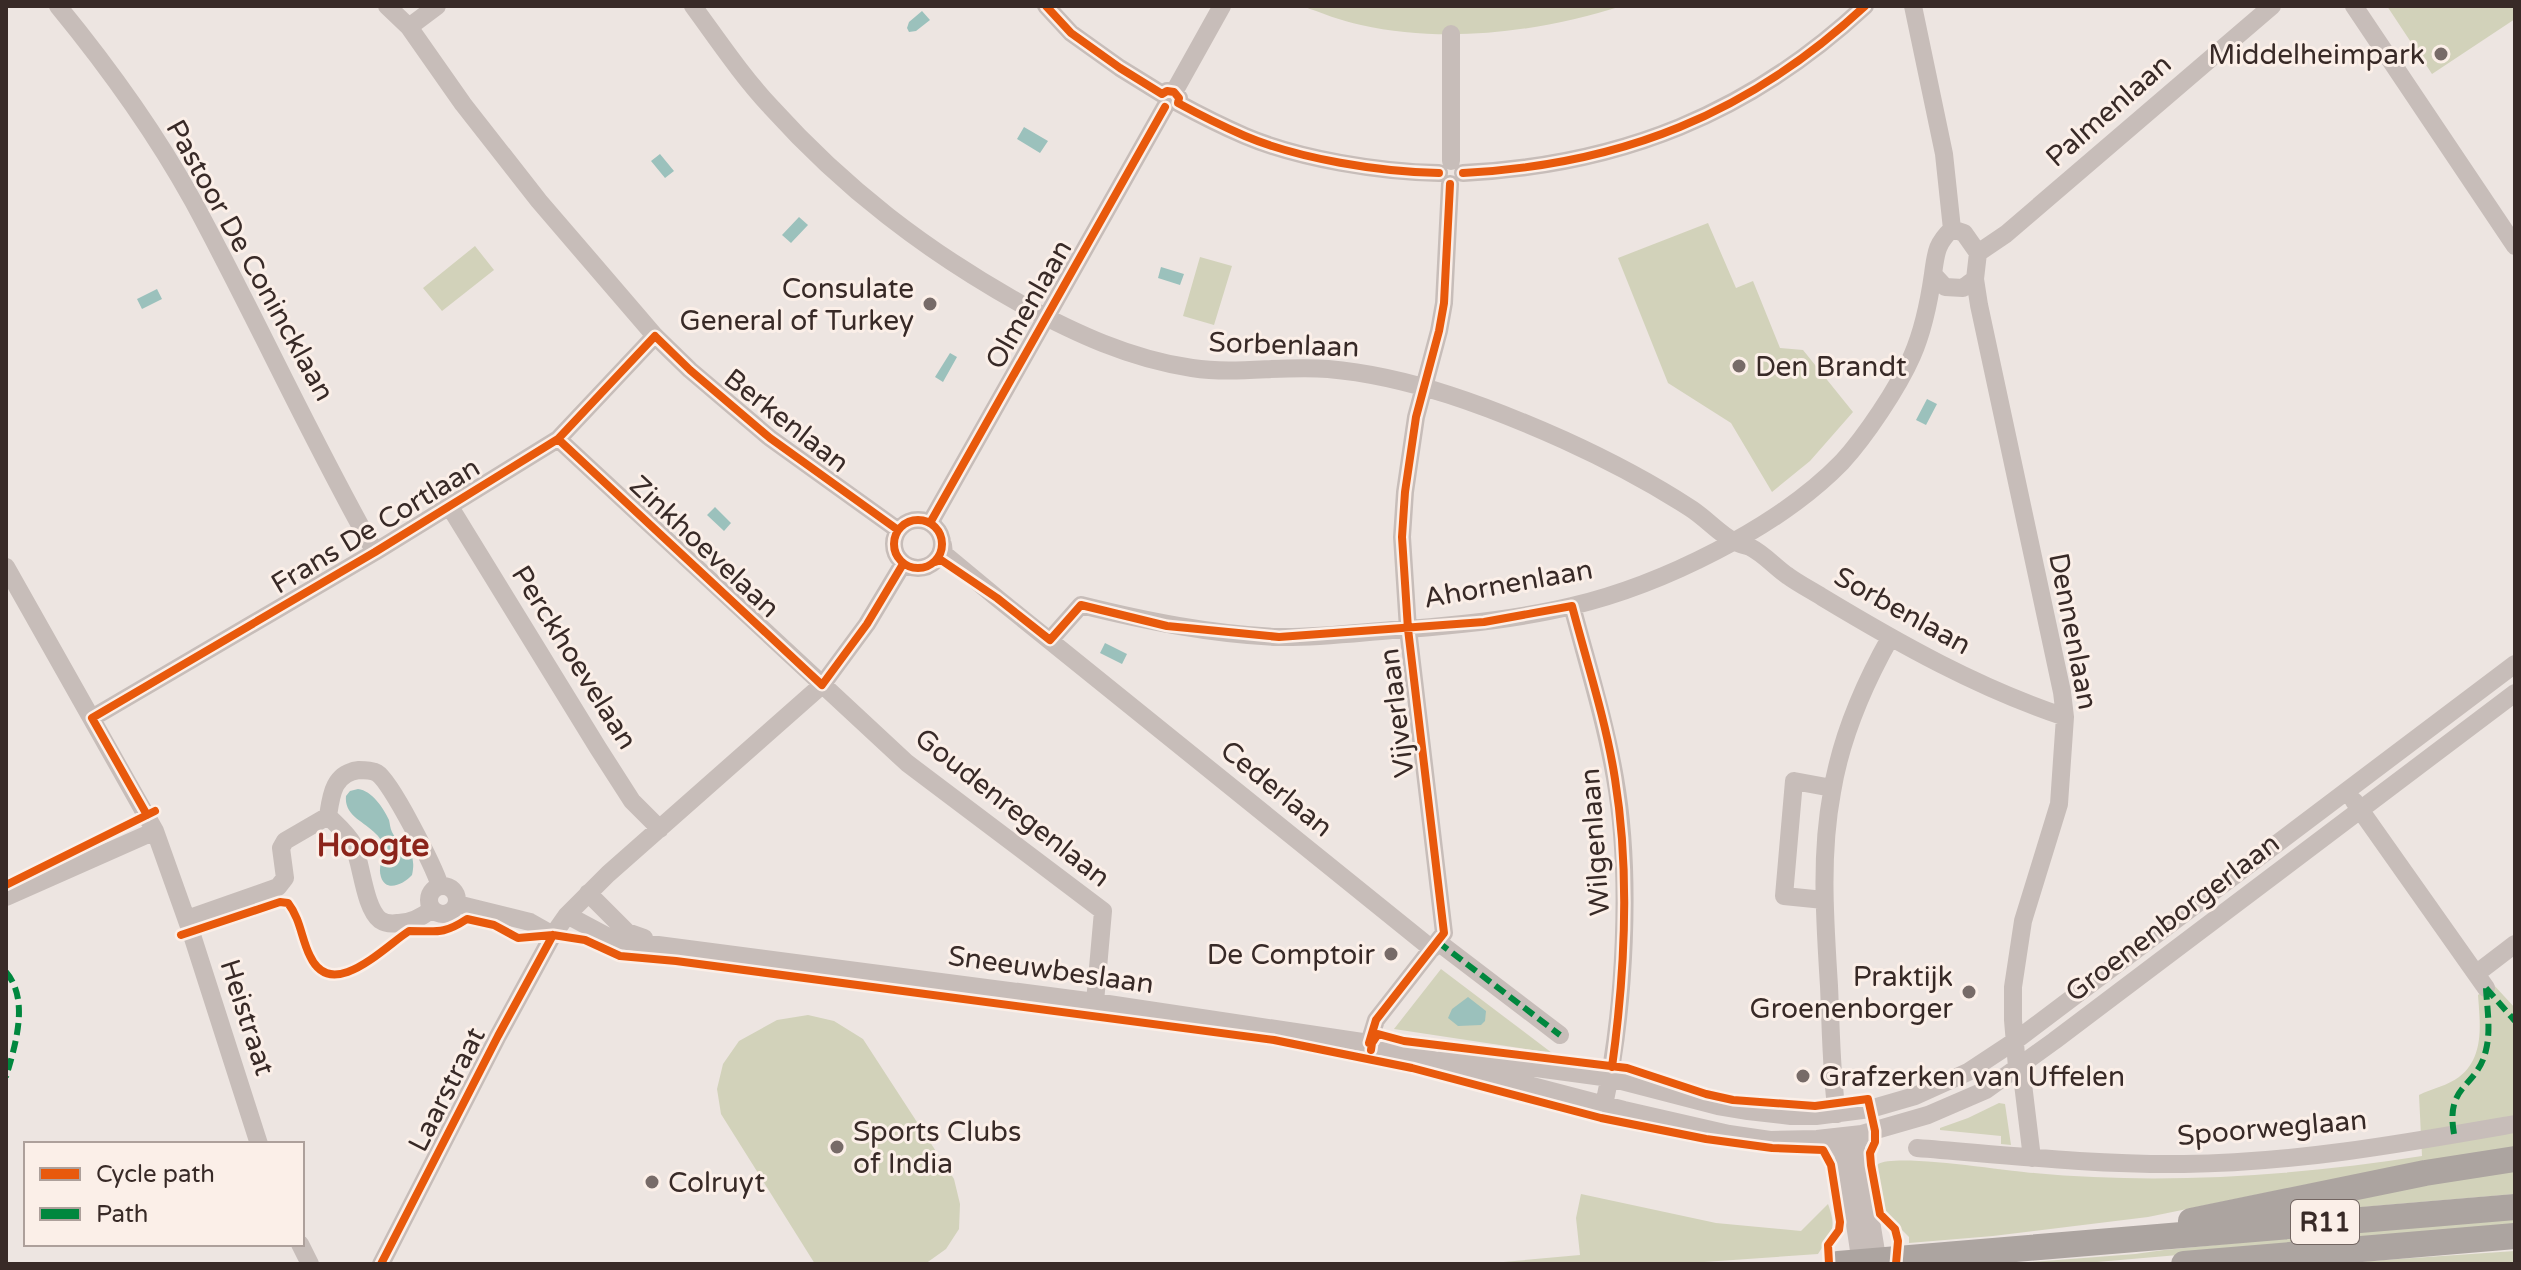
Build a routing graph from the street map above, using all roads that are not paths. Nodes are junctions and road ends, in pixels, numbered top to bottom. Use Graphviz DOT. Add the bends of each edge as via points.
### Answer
graph roads {
  1 [pos="58,6"];
  2 [pos="387,6"];
  3 [pos="403,6"];
  4 [pos="437,6"];
  5 [pos="693,6"];
  6 [pos="1046,6"];
  7 [pos="1222,6"];
  8 [pos="1865,6"];
  9 [pos="1913,6"];
  10 [pos="2272,6"];
  11 [pos="2354,6"];
  12 [pos="409,27"];
  13 [pos="1451,34"];
  14 [pos="1170,99"];
  15 [pos="1451,173"];
  16 [pos="1952,229"];
  17 [pos="2515,246"];
  18 [pos="1978,253"];
  19 [pos="1933,274"];
  20 [pos="1975,279"];
  21 [pos="1046,317"];
  22 [pos="655,336"];
  23 [pos="1424,389"];
  24 [pos="558,439"];
  25 [pos="450,507"];
  26 [pos="930,523"];
  27 [pos="898,530"];
  28 [pos="1732,541"];
  29 [pos="375,552"];
  30 [pos="925,560"];
  31 [pos="6,567"];
  32 [pos="1572,606"];
  33 [pos="1408,629"];
  34 [pos="1890,638"];
  35 [pos="1050,640"];
  36 [pos="2515,664"];
  37 [pos="822,685"];
  38 [pos="2515,693"];
  39 [pos="2065,717"];
  40 [pos="92,718"];
  41 [pos="1832,788"];
  42 [pos="2346,791"];
  43 [pos="2360,810"];
  44 [pos="328,816"];
  45 [pos="660,829"];
  46 [pos="155,831"];
  47 [pos="440,886"];
  48 [pos="588,893"];
  49 [pos="6,897"];
  50 [pos="1824,900"];
  51 [pos="457,904"];
  52 [pos="432,909"];
  53 [pos="567,915"];
  54 [pos="187,919"];
  55 [pos="553,935"];
  56 [pos="2515,944"];
  57 [pos="1435,945"];
  58 [pos="670,947"];
  59 [pos="1095,1002"];
  60 [pos="1560,1035"];
  61 [pos="2015,1041"];
  62 [pos="1369,1043"];
  63 [pos="1423,1056"];
  64 [pos="2017,1067"];
  65 [pos="1610,1078"];
  66 [pos="1604,1105"];
  67 [pos="1837,1114"];
  68 [pos="2515,1124"];
  69 [pos="1862,1134"];
  70 [pos="1834,1138"];
  71 [pos="258,1142"];
  72 [pos="1917,1148"];
  73 [pos="2032,1158"];
  74 [pos="2515,1159"];
  75 [pos="2515,1207"];
  76 [pos="2515,1236"];
  77 [pos="2135,1238"];
  78 [pos="301,1246"];
  79 [pos="1863,1263"];
  80 [pos="310,1264"];
  81 [pos="381,1264"];
  82 [pos="2184,1264"];
  1 -- 29 [label="street, Pastoor De Conincklaan" via="136,109 192,199"];
  2 -- 12 [label="street, Berkenlaan"];
  3 -- 12 [label="street, Berkenlaan"];
  4 -- 12 [label="street"];
  5 -- 21 [label="street, Sorbenlaan" via="770,107 869,203 970,275"];
  6 -- 14 [label="street" via="1071,33"];
  7 -- 14 [label="street, Olmenlaan"];
  8 -- 15 [label="street" via="1748,94 1676,129 1591,157 1540,167"];
  9 -- 16 [label="street" via="1944,154"];
  10 -- 18 [label="street, Palmenlaan"];
  11 -- 17 [label="street"];
  12 -- 22 [label="street, Berkenlaan" via="539,201"];
  13 -- 15 [label="street, Vijverlaan"];
  14 -- 15 [label="street" via="1247,137 1303,154 1367,167"];
  14 -- 21 [label="street, Olmenlaan"];
  15 -- 23 [label="street, Vijverlaan" via="1444,303"];
  16 -- 18 [label="street" via="1964,233"];
  16 -- 19 [label="street" via="1941,239"];
  18 -- 20 [label="street, Dennenlaan"];
  19 -- 20 [label="street" via="1945,287 1963,288"];
  19 -- 28 [label="street, Ahornenlaan" via="1912,357 1874,420 1842,461 1790,506"];
  20 -- 39 [label="street, Dennenlaan"];
  21 -- 23 [label="street, Sorbenlaan" via="1114,348 1193,368 1324,369"];
  21 -- 26 [label="street, Olmenlaan"];
  22 -- 24 [label="street, Frans De Cortlaan"];
  22 -- 27 [label="street, Berkenlaan" via="770,438"];
  23 -- 28 [label="street, Sorbenlaan" via="1585,449 1704,516"];
  23 -- 33 [label="street, Vijverlaan" via="1402,537"];
  24 -- 25 [label="street, Frans De Cortlaan"];
  24 -- 37 [label="street, Zinkhoevelaan"];
  25 -- 29 [label="street, Frans De Cortlaan"];
  25 -- 45 [label="street, Perckhoevelaan" via="632,801"];
  26 -- 27 [label="street" via="909,521"];
  26 -- 30 [label="street" via="940,534"];
  27 -- 30 [label="street" via="893,544 898,558"];
  28 -- 32 [label="street, Ahornenlaan" via="1657,579"];
  28 -- 34 [label="street, Sorbenlaan" via="1752,548 1787,576"];
  29 -- 40 [label="street, Frans De Cortlaan"];
  30 -- 35 [label="street, Cederlaan" via="941,560"];
  30 -- 37 [label="street, Laarstraat" via="867,624"];
  31 -- 40 [label="street, Heistraat"];
  32 -- 33 [label="street, Ahornenlaan"];
  32 -- 65 [label="street, Wilgenlaan" via="1615,779 1620,832 1622,953"];
  33 -- 35 [label="street, Ahornenlaan" via="1279,637 1167,626 1081,605"];
  33 -- 57 [label="street, Vijverlaan" via="1444,933"];
  34 -- 39 [label="street, Sorbenlaan" via="1982,686"];
  34 -- 41 [label="street" via="1861,694"];
  35 -- 57 [label="street, Cederlaan"];
  36 -- 42 [label="street, Groenenborgerlaan"];
  37 -- 45 [label="street, Laarstraat"];
  37 -- 59 [label="street, Goudenregenlaan" via="907,763 1103,911"];
  38 -- 43 [label="street, Groenenborgerlaan"];
  39 -- 61 [label="street, Dennenlaan" via="2059,804 2015,963"];
  40 -- 46 [label="street, Heistraat"];
  41 -- 50 [label="street"];
  41 -- 50 [label="street" via="1794,781 1784,896"];
  42 -- 43 [label="street"];
  42 -- 61 [label="street, Groenenborgerlaan"];
  43 -- 56 [label="street" via="2482,980"];
  43 -- 64 [label="street, Groenenborgerlaan"];
  44 -- 47 [label="street" via="340,777 365,769 377,773 400,806"];
  44 -- 52 [label="street" via="352,843 378,919 405,923"];
  44 -- 54 [label="street" via="285,841 285,878 278,887"];
  45 -- 48 [label="street, Laarstraat"];
  46 -- 49 [label="street"];
  46 -- 54 [label="street, Heistraat"];
  47 -- 51 [label="street" via="454,891"];
  47 -- 52 [label="street" via="430,895"];
  48 -- 53 [label="street, Laarstraat"];
  48 -- 58 [label="street, Sneeuwbeslaan" via="627,932"];
  50 -- 67 [label="street"];
  51 -- 52 [label="street" via="446,914"];
  51 -- 55 [label="street" via="530,922"];
  53 -- 55 [label="street, Laarstraat"];
  53 -- 58 [label="street, Sneeuwbeslaan" via="612,939"];
  54 -- 71 [label="street, Heistraat"];
  55 -- 81 [label="street, Laarstraat"];
  57 -- 60 [label="street"];
  57 -- 62 [label="street" via="1376,1020"];
  58 -- 59 [label="street, Sneeuwbeslaan"];
  59 -- 62 [label="street, Sneeuwbeslaan"];
  61 -- 64 [label="street"];
  61 -- 67 [label="street, Groenenborgerlaan" via="1968,1072 1915,1096"];
  62 -- 63 [label="street, Sneeuwbeslaan"];
  63 -- 65 [label="street, Sneeuwbeslaan" via="1459,1056"];
  63 -- 66 [label="street, Sneeuwbeslaan"];
  64 -- 69 [label="street, Groenenborgerlaan" via="1962,1101"];
  64 -- 73 [label="street"];
  65 -- 66 [label="street, Wilgenlaan"];
  65 -- 67 [label="street, Groenenborgerlaan" via="1748,1111"];
  66 -- 70 [label="street, Groenenborgerlaan" via="1770,1140"];
  68 -- 73 [label="street, Spoorweglaan" via="2282,1159 2186,1164"];
  69 -- 70 [label="street, Groenenborgerlaan"];
  69 -- 79 [label="street" via="1856,1150 1864,1178"];
  70 -- 79 [label="street" via="1846,1164"];
  72 -- 73 [label="street, Spoorweglaan"];
  74 -- 77 [label="highway" via="2230,1212"];
  75 -- 77 [label="highway, R11"];
  76 -- 82 [label="highway, R11"];
  77 -- 79 [label="highway, R11"];
  78 -- 80 [label="street"];
}
